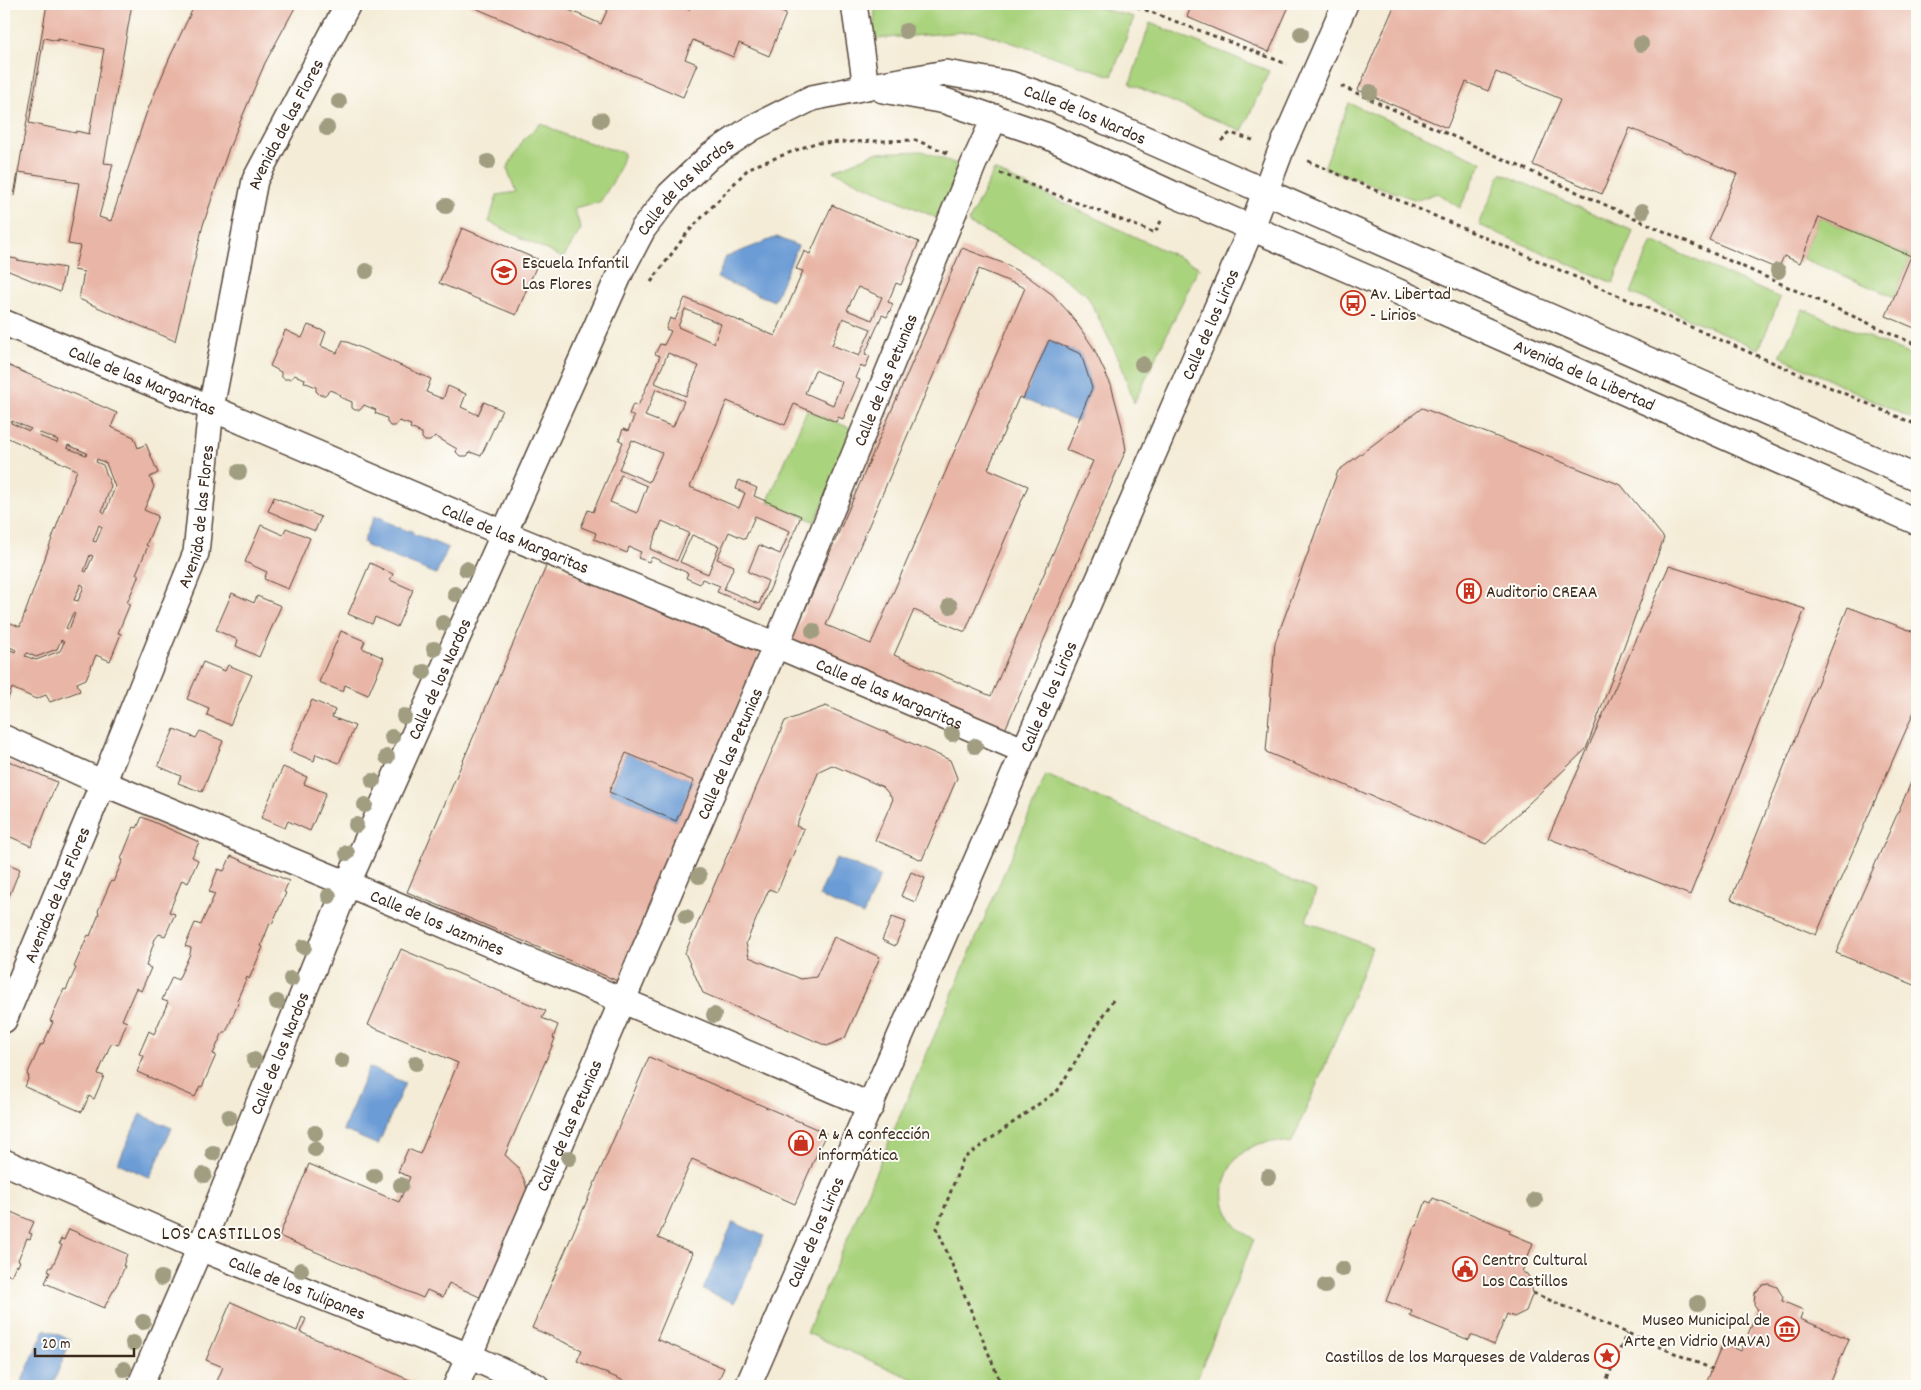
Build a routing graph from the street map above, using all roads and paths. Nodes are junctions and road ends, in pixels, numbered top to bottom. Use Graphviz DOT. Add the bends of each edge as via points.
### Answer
graph roads {
  1 [pos="8,4"];
  2 [pos="348,4"];
  3 [pos="854,4"];
  4 [pos="1130,4"];
  5 [pos="1346,4"];
  6 [pos="4,22"];
  7 [pos="1314,74"];
  8 [pos="866,86"];
  9 [pos="995,117"];
  10 [pos="1281,150"];
  11 [pos="1196,162"];
  12 [pos="974,163"];
  13 [pos="1266,192"];
  14 [pos="1175,195"];
  15 [pos="1252,227"];
  16 [pos="647,287"];
  17 [pos="6,323"];
  18 [pos="1917,345"];
  19 [pos="211,408"];
  20 [pos="1917,425"];
  21 [pos="1917,478"];
  22 [pos="1917,522"];
  23 [pos="505,534"];
  24 [pos="776,645"];
  25 [pos="4,738"];
  26 [pos="1025,751"];
  27 [pos="103,783"];
  28 [pos="348,884"];
  29 [pos="621,1000"];
  30 [pos="1113,1000"];
  31 [pos="4,1020"];
  32 [pos="871,1106"];
  33 [pos="4,1162"];
  34 [pos="200,1248"];
  35 [pos="1533,1293"];
  36 [pos="1627,1333"];
  37 [pos="469,1356"];
  38 [pos="1712,1369"];
  39 [pos="140,1386"];
  40 [pos="456,1386"];
  41 [pos="536,1386"];
  42 [pos="748,1386"];
  43 [pos="1002,1386"];
  44 [pos="1604,1386"];
  1 -- 6 [label="path"];
  2 -- 19 [label="street, Avenida de las Flores" via="255,180"];
  3 -- 8 [label="street"];
  4 -- 7 [label="path"];
  5 -- 7 [label="street, Calle de los Lirios"];
  7 -- 10 [label="street, Calle de los Lirios"];
  7 -- 18 [label="path"];
  8 -- 9 [label="street, Calle de los Nardos" via="945,101"];
  8 -- 11 [label="street, Calle de los Nardos" via="946,74 1010,84"];
  8 -- 23 [label="street, Calle de los Nardos" via="812,98 752,128 710,156 670,194 644,229 622,268"];
  9 -- 12 [label="street, Calle de las Petunias"];
  9 -- 14 [label="street, Calle de los Nardos" via="1045,135"];
  10 -- 11 [label="path" via="1230,133"];
  10 -- 13 [label="street, Calle de los Lirios"];
  10 -- 20 [label="path"];
  11 -- 13 [label="street, Calle de los Nardos"];
  12 -- 14 [label="path" via="1155,232"];
  12 -- 16 [label="path" via="915,140 815,143 749,168 687,233"];
  12 -- 24 [label="street, Calle de las Petunias"];
  13 -- 15 [label="street, Calle de los Lirios"];
  13 -- 21 [label="street"];
  14 -- 15 [label="street, Calle de los Nardos"];
  15 -- 22 [label="street, Avenida de la Libertad"];
  15 -- 26 [label="street, Calle de los Lirios"];
  17 -- 19 [label="street, Calle de las Margaritas"];
  19 -- 23 [label="street, Calle de las Margaritas"];
  19 -- 27 [label="street, Avenida de las Flores" via="196,553"];
  23 -- 24 [label="street, Calle de las Margaritas"];
  23 -- 28 [label="street, Calle de los Nardos"];
  24 -- 26 [label="street, Calle de las Margaritas"];
  24 -- 29 [label="street, Calle de las Petunias"];
  25 -- 27 [label="street, Calle de los Jazmines"];
  26 -- 32 [label="street, Calle de los Lirios"];
  27 -- 28 [label="street, Calle de los Jazmines"];
  27 -- 31 [label="street, Avenida de las Flores"];
  28 -- 29 [label="street, Calle de los Jazmines"];
  28 -- 34 [label="street, Calle de los Nardos"];
  29 -- 32 [label="street, Calle de los Jazmines"];
  29 -- 37 [label="street, Calle de las Petunias"];
  30 -- 43 [label="path" via="1058,1090 963,1159 936,1228"];
  32 -- 42 [label="street, Calle de los Lirios"];
  33 -- 34 [label="street, Calle de los Tulipanes"];
  34 -- 37 [label="street, Calle de los Tulipanes"];
  34 -- 39 [label="street, Calle de los Nardos"];
  35 -- 36 [label="path"];
  36 -- 38 [label="path"];
  36 -- 44 [label="path"];
  37 -- 40 [label="street, Calle de las Petunias"];
  37 -- 41 [label="street, Calle de los Tulipanes"];
}
